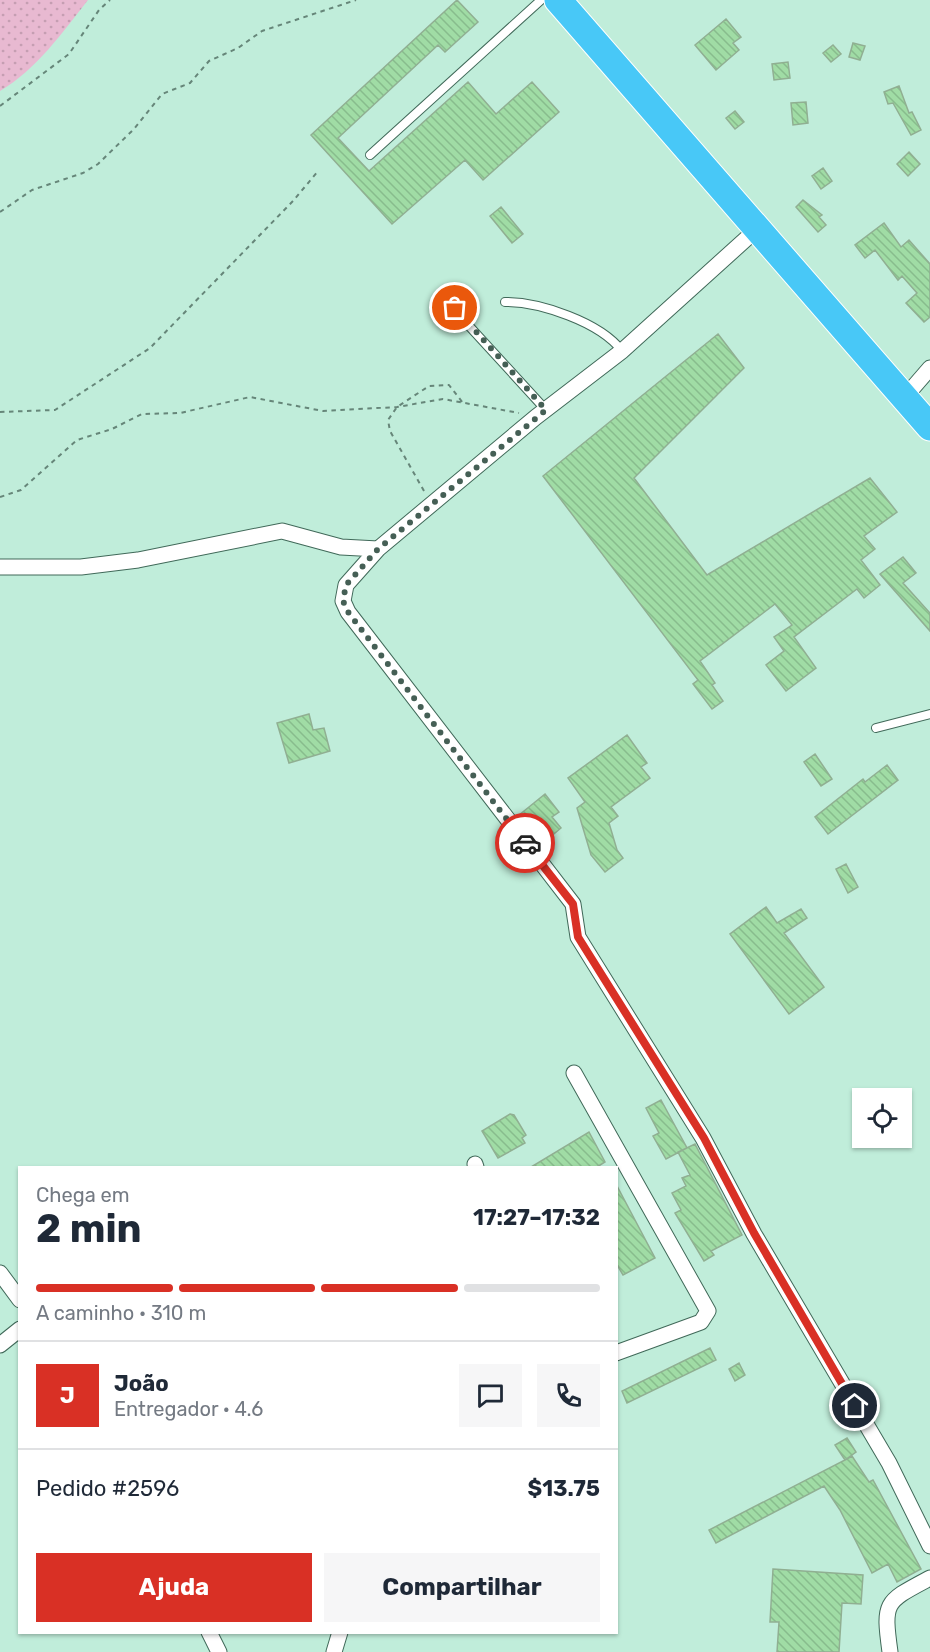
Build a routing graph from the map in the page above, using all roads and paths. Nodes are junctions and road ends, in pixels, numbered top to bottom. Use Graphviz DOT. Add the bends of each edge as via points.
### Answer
graph roads {
  1 [pos="111,0"];
  2 [pos="356,0"];
  3 [pos="560,2"];
  4 [pos="0,106"];
  5 [pos="370,155"];
  6 [pos="319,170"];
  7 [pos="0,212"];
  8 [pos="757,229"];
  9 [pos="461,289"];
  10 [pos="505,302"];
  11 [pos="622,351"];
  12 [pos="930,368"];
  13 [pos="904,398"];
  14 [pos="464,403"];
  15 [pos="397,407"];
  16 [pos="0,412"];
  17 [pos="541,414"];
  18 [pos="930,427"];
  19 [pos="0,497"];
  20 [pos="433,503"];
  21 [pos="378,549"];
  22 [pos="0,567"];
  23 [pos="930,714"];
  24 [pos="876,728"];
  25 [pos="573,1073"];
  26 [pos="0,1273"];
  27 [pos="18,1297"];
  28 [pos="18,1331"];
  29 [pos="0,1345"];
  30 [pos="618,1352"];
  31 [pos="930,1546"];
  32 [pos="930,1578"];
  33 [pos="210,1634"];
  34 [pos="339,1634"];
  35 [pos="219,1652"];
  36 [pos="333,1652"];
  37 [pos="890,1652"];
  1 -- 4 [label="path" via="99,10 69,54"];
  2 -- 7 [label="path" via="262,31 238,48 208,61 190,83 162,94 120,145 98,164 32,190"];
  3 -- 5 [label="lane"];
  3 -- 8 [label="highway"];
  6 -- 16 [label="path" via="150,348 56,410"];
  8 -- 11 [label="street"];
  8 -- 13 [label="highway"];
  9 -- 17 [label="lane" via="455,303 459,315"];
  10 -- 11 [label="lane" via="520,302 583,322"];
  11 -- 17 [label="street"];
  12 -- 13 [label="street"];
  13 -- 18 [label="highway"];
  14 -- 15 [label="path" via="443,399"];
  14 -- 15 [label="path" via="449,385 429,386"];
  14 -- 17 [label="path"];
  15 -- 19 [label="path" via="322,411 250,397 180,413 142,414 77,440 21,490"];
  15 -- 20 [label="path" via="388,420 390,431"];
  17 -- 20 [label="street"];
  20 -- 21 [label="street"];
  21 -- 22 [label="street" via="341,547 282,531 138,560 81,567"];
  21 -- 31 [label="street" via="346,585 343,601 348,612 573,904 578,937 704,1138 754,1233 889,1463"];
  23 -- 24 [label="lane"];
  25 -- 30 [label="street" via="708,1311 701,1322"];
  26 -- 27 [label="street"];
  28 -- 29 [label="street"];
  32 -- 37 [label="street" via="897,1596 888,1606 885,1616"];
  33 -- 35 [label="street"];
  34 -- 36 [label="street"];
}
